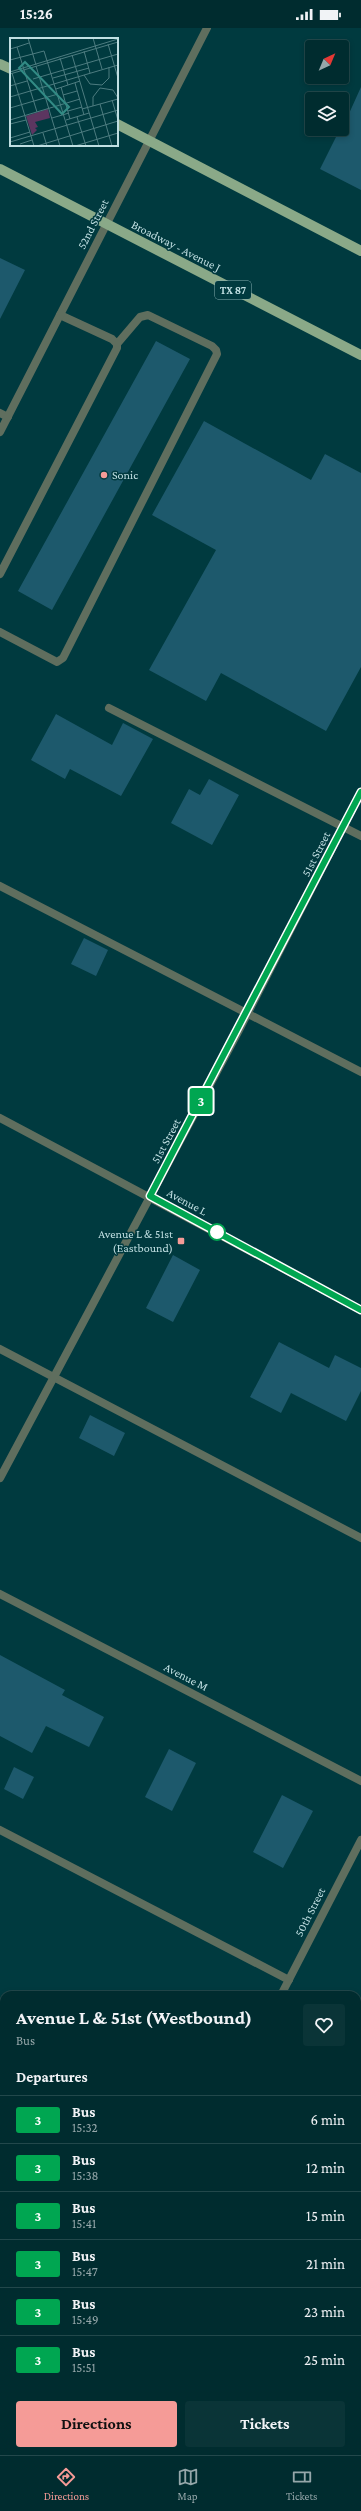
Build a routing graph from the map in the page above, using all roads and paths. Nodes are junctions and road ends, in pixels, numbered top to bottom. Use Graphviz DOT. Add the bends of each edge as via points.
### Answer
graph roads {
  1 [pos="208,28"];
  2 [pos="0,64"];
  3 [pos="10,69"];
  4 [pos="118,124"];
  5 [pos="151,141"];
  6 [pos="0,169"];
  7 [pos="106,224"];
  8 [pos="361,251"];
  9 [pos="60,315"];
  10 [pos="117,344"];
  11 [pos="361,355"];
  12 [pos="0,413"];
  13 [pos="8,417"];
  14 [pos="0,432"];
  15 [pos="0,574"];
  16 [pos="0,632"];
  17 [pos="109,708"];
  18 [pos="361,792"];
  19 [pos="343,827"];
  20 [pos="361,836"];
  21 [pos="0,886"];
  22 [pos="247,1012"];
  23 [pos="361,1072"];
  24 [pos="0,1118"];
  25 [pos="150,1196"];
  26 [pos="361,1310"];
  27 [pos="0,1349"];
  28 [pos="53,1377"];
  29 [pos="0,1478"];
  30 [pos="361,1538"];
  31 [pos="0,1594"];
  32 [pos="361,1781"];
  33 [pos="0,1830"];
  34 [pos="361,1840"];
  35 [pos="289,1980"];
  36 [pos="283,1991"];
  1 -- 5 [label="street, 52nd Street"];
  2 -- 3 [label="main road"];
  4 -- 5 [label="main road"];
  5 -- 7 [label="street, 52nd Street"];
  5 -- 8 [label="main road"];
  6 -- 7 [label="main road, Broadway - Avenue J / TX 87"];
  7 -- 9 [label="street, 52nd Street"];
  7 -- 11 [label="main road, Broadway - Avenue J / TX 87"];
  9 -- 10 [label="street" via="106,336"];
  9 -- 13 [label="street, 52nd Street"];
  10 -- 15 [label="street"];
  10 -- 16 [label="street" via="140,317 148,315 212,346 217,354 63,658 57,662"];
  12 -- 13 [label="street"];
  13 -- 14 [label="street, 52nd Street"];
  17 -- 19 [label="street"];
  18 -- 19 [label="street, 51st Street"];
  19 -- 20 [label="street"];
  19 -- 22 [label="street, 51st Street"];
  21 -- 22 [label="street"];
  22 -- 23 [label="street"];
  22 -- 25 [label="street, 51st Street"];
  24 -- 25 [label="street, Avenue L"];
  25 -- 26 [label="street, Avenue L"];
  25 -- 28 [label="street, 51st Street"];
  27 -- 28 [label="street"];
  28 -- 29 [label="street, 51st Street"];
  28 -- 30 [label="street"];
  31 -- 32 [label="street, Avenue M"];
  33 -- 35 [label="street"];
  34 -- 35 [label="street, 50th Street"];
  35 -- 36 [label="street, 50th Street"];
}
